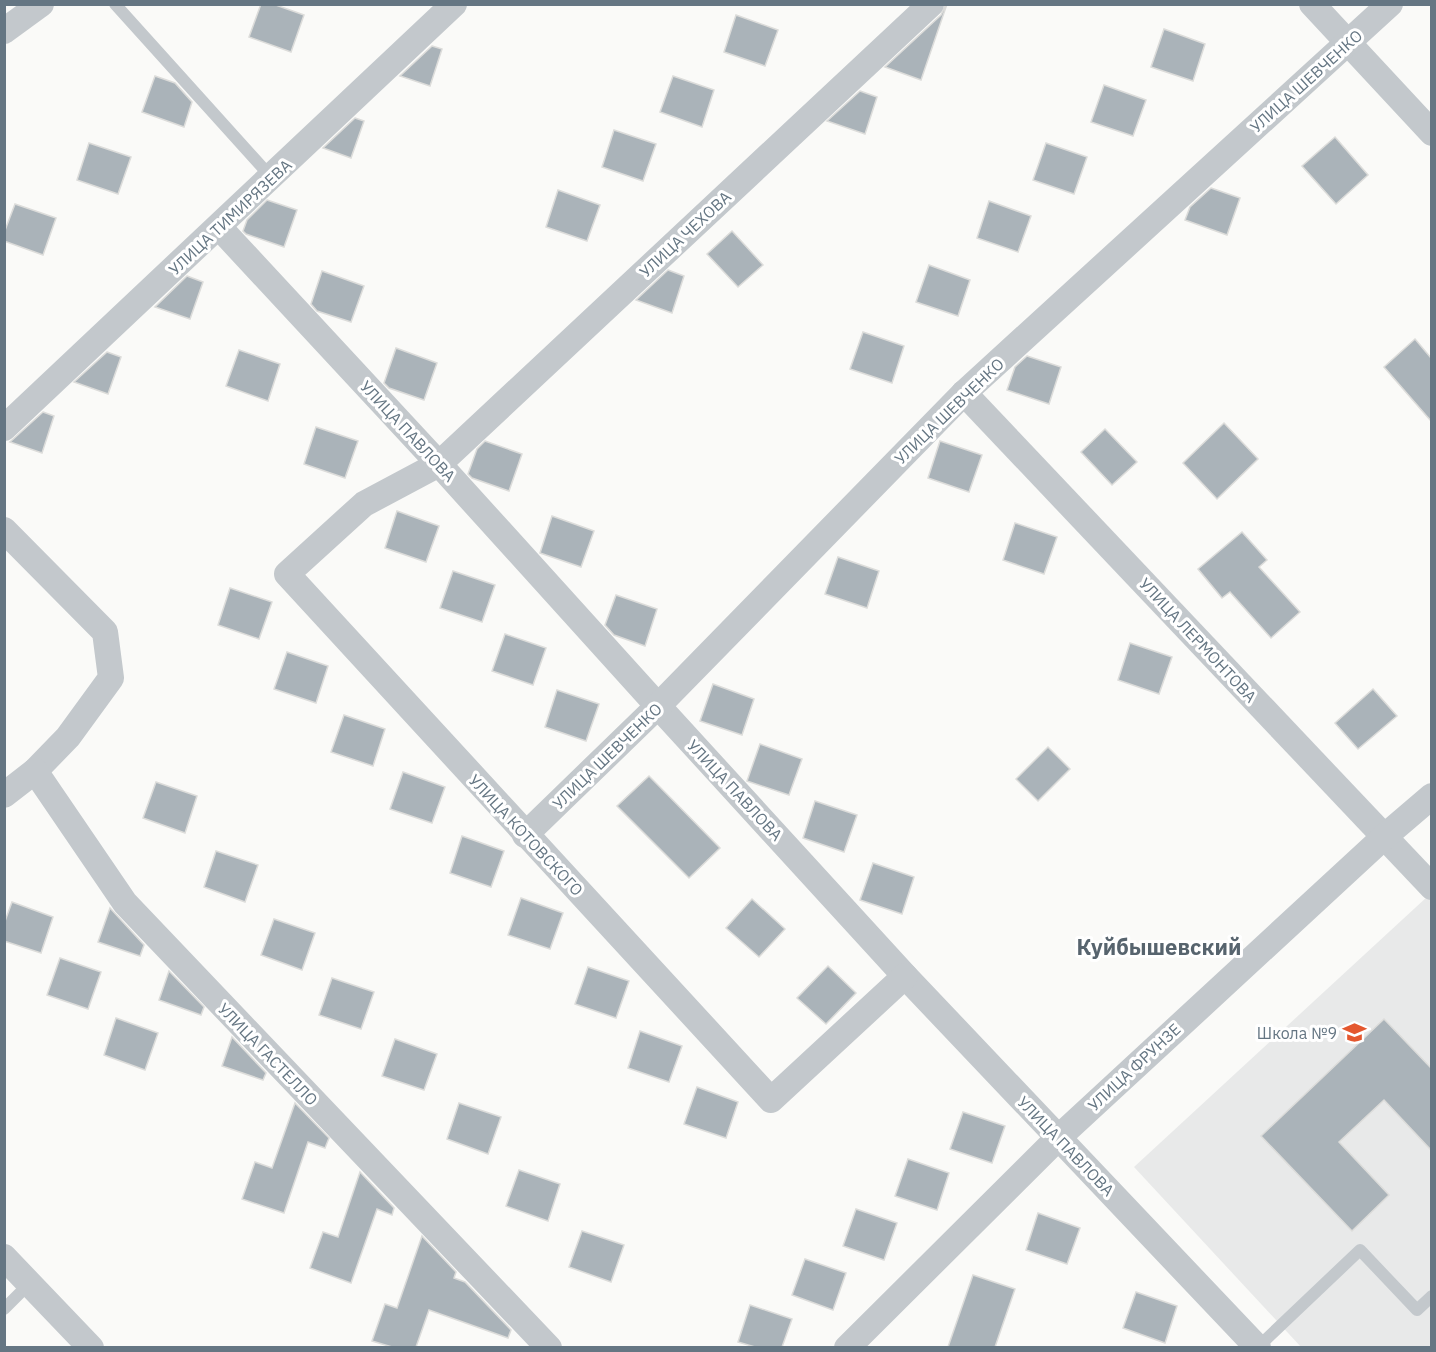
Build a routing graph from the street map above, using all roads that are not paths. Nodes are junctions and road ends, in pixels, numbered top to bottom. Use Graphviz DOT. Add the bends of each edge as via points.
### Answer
graph roads {
  1 [pos="41,4"];
  2 [pos="115,4"];
  3 [pos="454,4"];
  4 [pos="931,4"];
  5 [pos="1312,4"];
  6 [pos="1390,4"];
  7 [pos="4,31"];
  8 [pos="1347,44"];
  9 [pos="1431,133"];
  10 [pos="271,177"];
  11 [pos="219,227"];
  12 [pos="964,393"];
  13 [pos="4,428"];
  14 [pos="439,464"];
  15 [pos="4,530"];
  16 [pos="658,706"];
  17 [pos="35,771"];
  18 [pos="4,795"];
  19 [pos="1431,796"];
  20 [pos="525,835"];
  21 [pos="1384,837"];
  22 [pos="1431,887"];
  23 [pos="905,976"];
  24 [pos="1058,1138"];
  25 [pos="4,1257"];
  26 [pos="30,1283"];
  27 [pos="1431,1296"];
  28 [pos="4,1309"];
  29 [pos="91,1347"];
  30 [pos="549,1347"];
  31 [pos="846,1347"];
  32 [pos="1258,1347"];
  1 -- 7 [label="street"];
  2 -- 10 [label="lane"];
  3 -- 10 [label="street, УЛИЦА ТИМИРЯЗЕВА"];
  4 -- 14 [label="street, УЛИЦА ЧЕХОВА"];
  5 -- 8 [label="street"];
  6 -- 8 [label="street, УЛИЦА ШЕВЧЕНКО"];
  8 -- 9 [label="street"];
  8 -- 12 [label="street, УЛИЦА ШЕВЧЕНКО"];
  10 -- 11 [label="street, УЛИЦА ТИМИРЯЗЕВА"];
  11 -- 13 [label="street, УЛИЦА ТИМИРЯЗЕВА"];
  11 -- 14 [label="street, УЛИЦА ПАВЛОВА"];
  12 -- 16 [label="street, УЛИЦА ШЕВЧЕНКО"];
  12 -- 21 [label="street, УЛИЦА ЛЕРМОНТОВА"];
  14 -- 16 [label="street, УЛИЦА ПАВЛОВА"];
  14 -- 20 [label="street, УЛИЦА КОТОВСКОГО" via="364,504 287,574"];
  15 -- 17 [label="street" via="105,632 111,678 68,737"];
  16 -- 20 [label="street, УЛИЦА ШЕВЧЕНКО"];
  16 -- 23 [label="street, УЛИЦА ПАВЛОВА"];
  17 -- 18 [label="street"];
  17 -- 30 [label="street, УЛИЦА ГАСТЕЛЛО" via="124,903"];
  19 -- 21 [label="street, УЛИЦА ФРУНЗЕ"];
  20 -- 23 [label="street, УЛИЦА КОТОВСКОГО" via="771,1100"];
  21 -- 22 [label="street, УЛИЦА ЛЕРМОНТОВА"];
  21 -- 24 [label="street, УЛИЦА ФРУНЗЕ"];
  23 -- 24 [label="street, УЛИЦА ПАВЛОВА"];
  24 -- 31 [label="street, УЛИЦА ФРУНЗЕ"];
  24 -- 32 [label="street, УЛИЦА ПАВЛОВА"];
  25 -- 26 [label="street"];
  26 -- 28 [label="lane"];
  26 -- 29 [label="street"];
  27 -- 32 [label="lane" via="1417,1310 1360,1250"];
}
